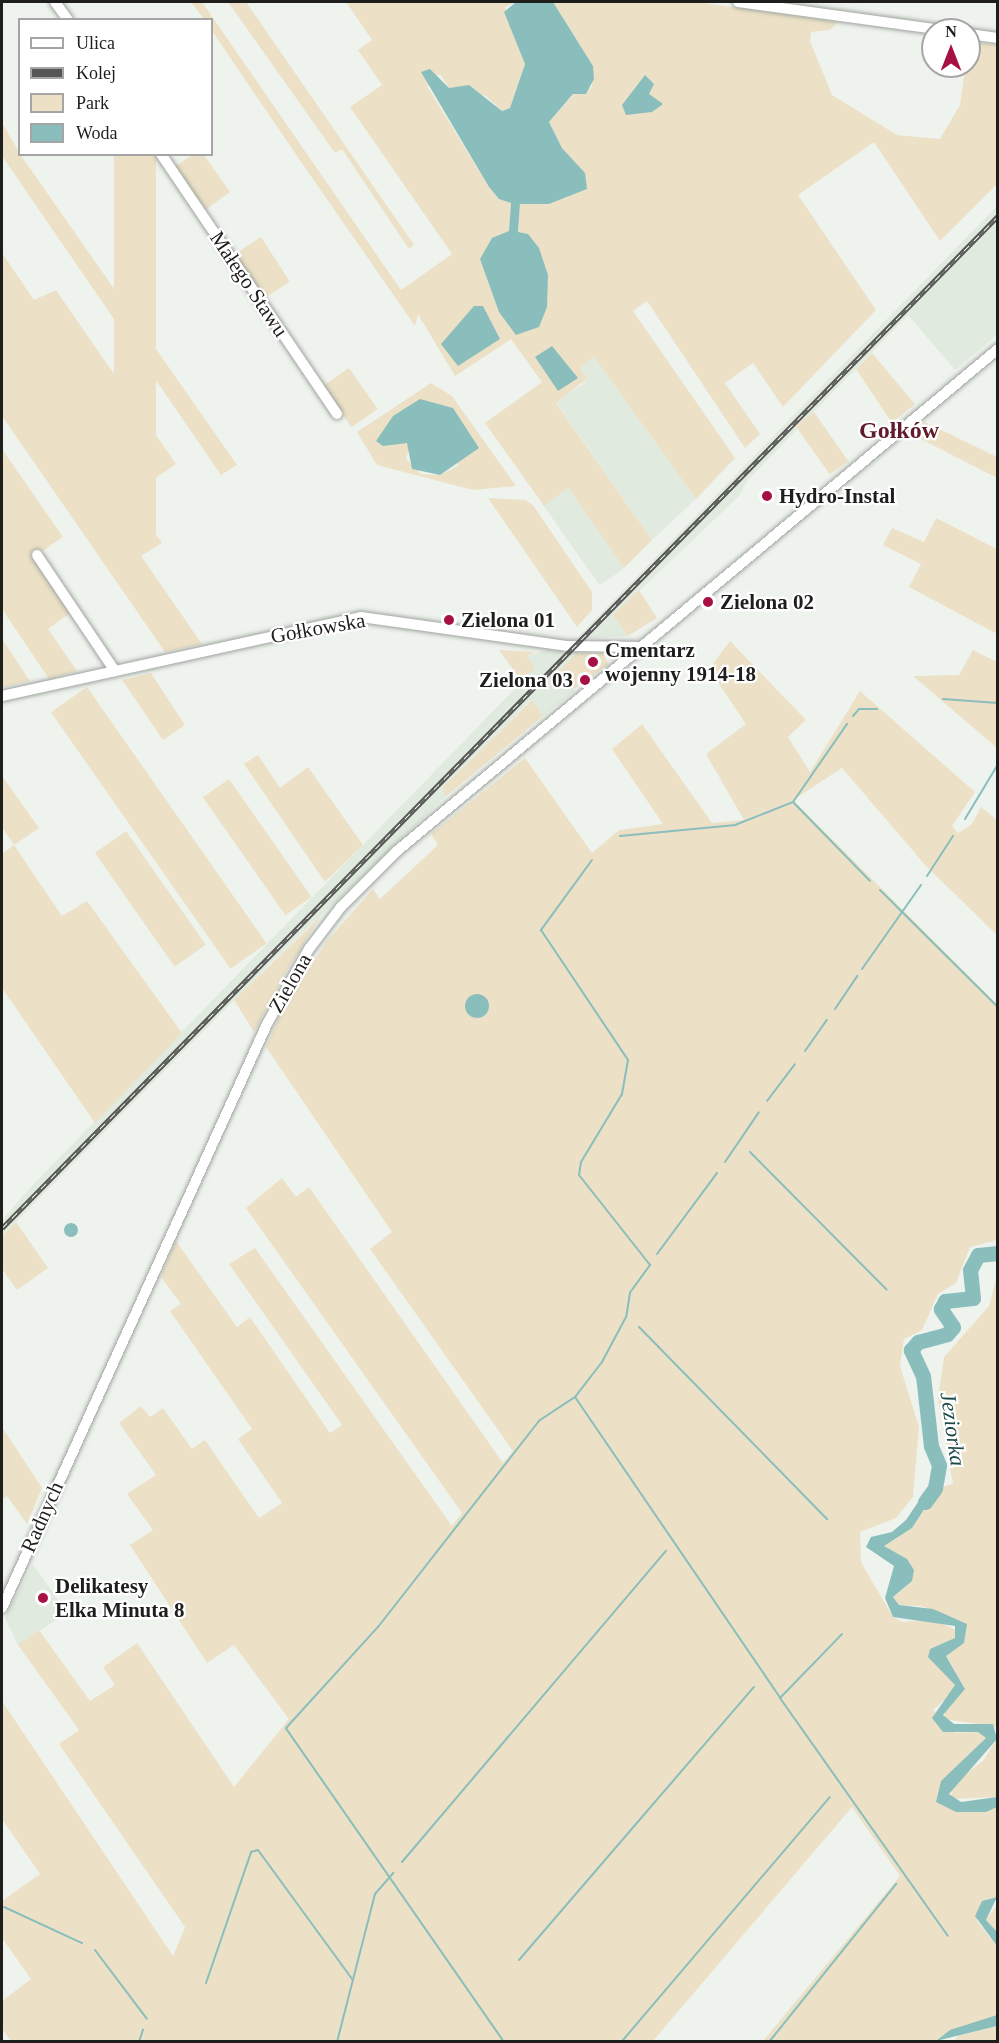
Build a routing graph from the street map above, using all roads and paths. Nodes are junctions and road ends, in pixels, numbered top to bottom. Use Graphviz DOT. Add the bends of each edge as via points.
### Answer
graph roads {
  1 [pos="56,2"];
  2 [pos="738,2"];
  3 [pos="67,18"];
  4 [pos="921,27"];
  5 [pos="981,36"];
  6 [pos="998,38"];
  7 [pos="162,156"];
  8 [pos="998,349"];
  9 [pos="337,414"];
  10 [pos="37,555"];
  11 [pos="641,647"];
  12 [pos="115,671"];
  13 [pos="2,696"];
  14 [pos="83,1426"];
  15 [pos="2,1608"];
  1 -- 3 [label="street"];
  2 -- 4 [label="street"];
  5 -- 6 [label="street"];
  7 -- 9 [label="street, Małego Stawu"];
  8 -- 11 [label="street"];
  10 -- 12 [label="street"];
  11 -- 12 [label="street, Gołkowska" via="568,646 361,617"];
  11 -- 14 [label="street, Zielona" via="397,851 315,941 226,1110"];
  12 -- 13 [label="street, Gołkowska"];
  14 -- 15 [label="street, Radnych"];
}
